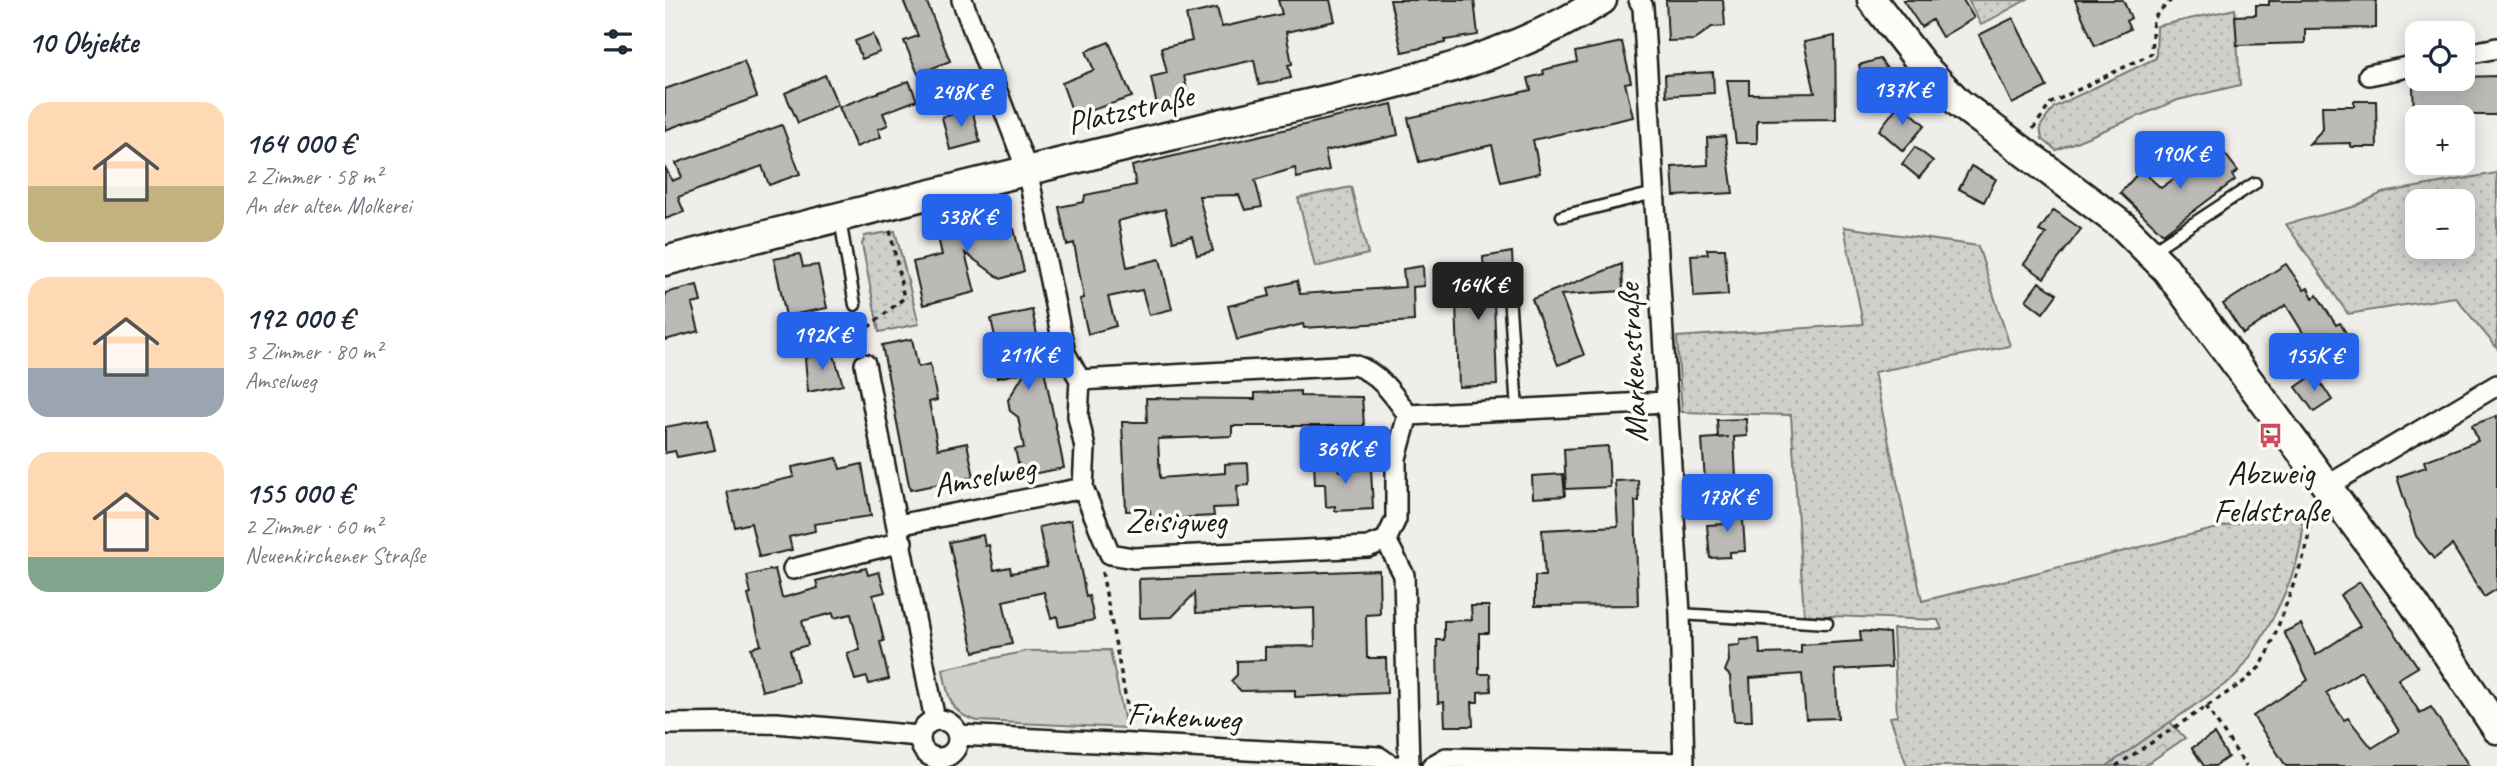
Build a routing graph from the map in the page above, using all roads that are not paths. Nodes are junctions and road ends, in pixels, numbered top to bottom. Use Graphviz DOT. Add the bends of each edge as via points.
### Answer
graph roads {
  1 [pos="962,0"];
  2 [pos="1602,0"];
  3 [pos="1639,0"];
  4 [pos="1872,0"];
  5 [pos="2497,48"];
  6 [pos="2475,52"];
  7 [pos="2405,67"];
  8 [pos="2368,75"];
  9 [pos="1027,170"];
  10 [pos="2255,183"];
  11 [pos="1654,193"];
  12 [pos="839,216"];
  13 [pos="1562,216"];
  14 [pos="2149,252"];
  15 [pos="665,261"];
  16 [pos="1509,294"];
  17 [pos="855,305"];
  18 [pos="865,364"];
  19 [pos="1080,380"];
  20 [pos="2497,385"];
  21 [pos="1665,402"];
  22 [pos="1517,409"];
  23 [pos="1408,415"];
  24 [pos="2327,486"];
  25 [pos="1083,488"];
  26 [pos="900,533"];
  27 [pos="1385,540"];
  28 [pos="793,569"];
  29 [pos="1680,614"];
  30 [pos="1827,623"];
  31 [pos="935,720"];
  32 [pos="665,724"];
  33 [pos="2497,729"];
  34 [pos="958,735"];
  35 [pos="919,736"];
  36 [pos="936,763"];
  37 [pos="1684,764"];
  38 [pos="1403,766"];
  39 [pos="1409,766"];
  40 [pos="1432,766"];
  1 -- 9 [label="street"];
  2 -- 9 [label="street, Platzstraße" via="1579,15 1466,65"];
  3 -- 11 [label="street, Markenstraße" via="1643,6"];
  4 -- 14 [label="street" via="1959,103 2124,227"];
  5 -- 6 [label="street"];
  7 -- 8 [label="street"];
  9 -- 12 [label="street, Platzstraße"];
  9 -- 19 [label="street" via="1065,353"];
  10 -- 14 [label="lane"];
  11 -- 13 [label="lane"];
  11 -- 21 [label="street, Markenstraße"];
  12 -- 15 [label="street, Platzstraße"];
  12 -- 17 [label="lane"];
  14 -- 24 [label="street"];
  16 -- 22 [label="lane"];
  18 -- 26 [label="street, Amselweg"];
  19 -- 23 [label="street" via="1354,365 1366,368 1391,391"];
  19 -- 25 [label="street, Zeisigweg"];
  20 -- 24 [label="street"];
  21 -- 22 [label="street"];
  21 -- 29 [label="street, Markenstraße"];
  22 -- 23 [label="street"];
  23 -- 27 [label="street" via="1396,458 1396,519"];
  24 -- 33 [label="street" via="2414,604"];
  25 -- 26 [label="street, Amselweg"];
  25 -- 27 [label="street, Zeisigweg" via="1110,554 1133,558 1368,547"];
  26 -- 28 [label="street, Amselweg"];
  26 -- 31 [label="street, Amselweg"];
  27 -- 39 [label="street" via="1403,575"];
  29 -- 30 [label="lane"];
  29 -- 37 [label="street, Markenstraße"];
  31 -- 34 [label="street" via="954,725"];
  31 -- 35 [label="street" via="924,726"];
  32 -- 35 [label="street" via="776,723"];
  34 -- 36 [label="street" via="957,747"];
  34 -- 38 [label="street, Finkenweg" via="1379,757 1392,766"];
  35 -- 36 [label="street" via="920,747"];
  37 -- 40 [label="street" via="1446,758"];
}
